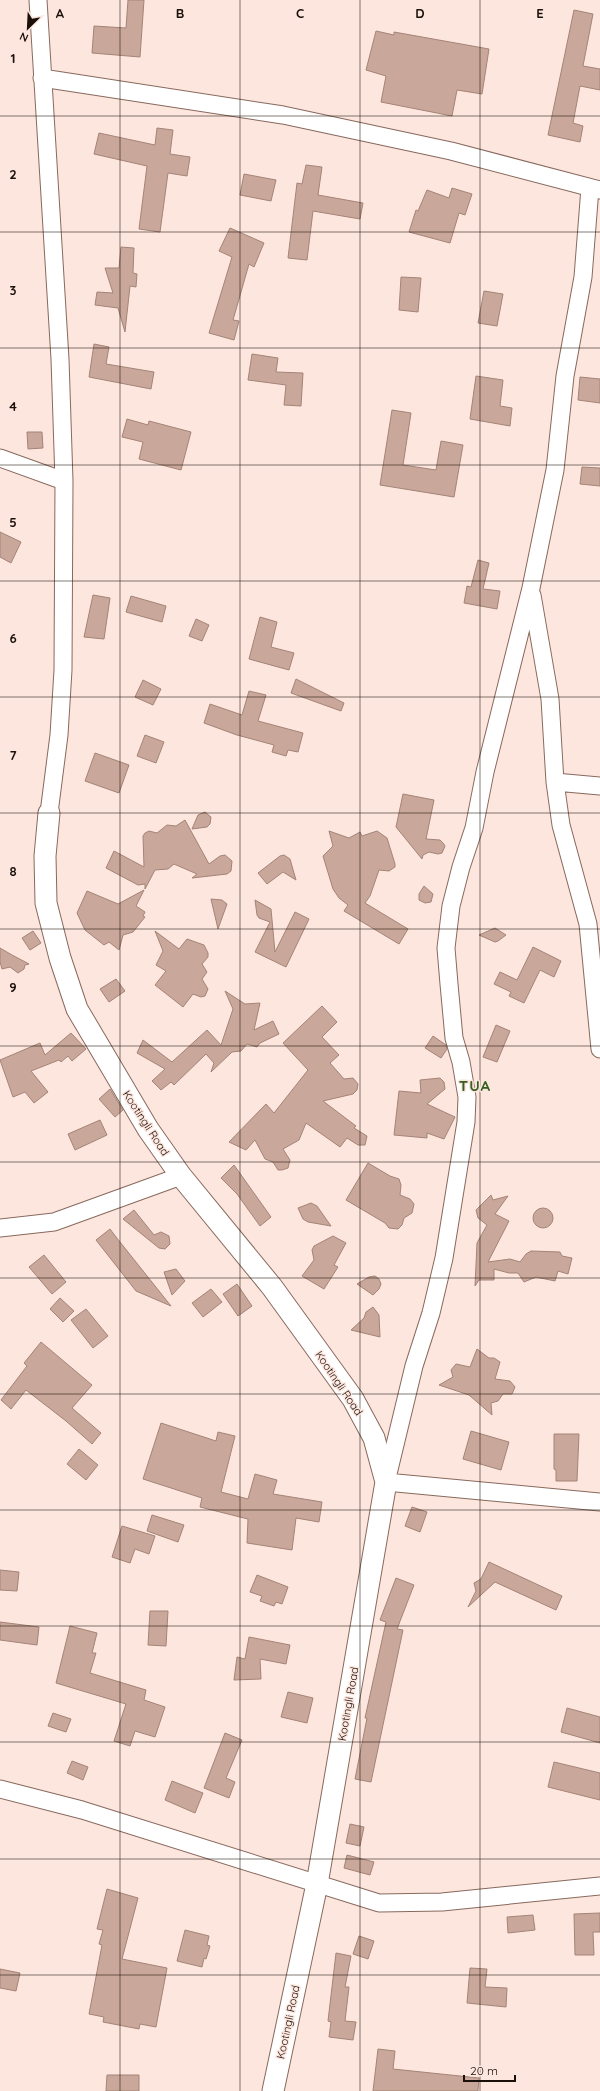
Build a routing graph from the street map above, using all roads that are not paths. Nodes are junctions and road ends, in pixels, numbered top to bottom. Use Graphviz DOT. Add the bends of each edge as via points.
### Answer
graph roads {
  1 [pos="38,0"];
  2 [pos="42,78"];
  3 [pos="595,189"];
  4 [pos="0,458"];
  5 [pos="64,481"];
  6 [pos="531,588"];
  7 [pos="555,782"];
  8 [pos="600,786"];
  9 [pos="49,813"];
  10 [pos="600,1049"];
  11 [pos="181,1176"];
  12 [pos="0,1228"];
  13 [pos="386,1482"];
  14 [pos="600,1502"];
  15 [pos="0,1789"];
  16 [pos="317,1884"];
  17 [pos="600,1886"];
  18 [pos="273,2091"];
  1 -- 2 [label="street"];
  2 -- 3 [label="street" via="283,116 451,151"];
  2 -- 5 [label="street" via="60,359"];
  3 -- 6 [label="street" via="583,277 565,376 555,470"];
  4 -- 5 [label="street"];
  5 -- 9 [label="street" via="63,670 59,735"];
  6 -- 7 [label="street" via="550,699"];
  6 -- 13 [label="street" via="485,772 474,828 451,906 446,948 448,984 454,1038 467,1097 466,1122 444,1258"];
  7 -- 8 [label="street"];
  7 -- 10 [label="street" via="561,825 588,924"];
  9 -- 11 [label="street, Kootingli Road" via="46,903 60,958 77,1008 148,1129"];
  11 -- 12 [label="street" via="54,1222"];
  11 -- 13 [label="street, Kootingli Road" via="272,1287 353,1399 374,1438"];
  13 -- 14 [label="street"];
  13 -- 16 [label="street, Kootingli Road"];
  15 -- 16 [label="street" via="82,1810"];
  16 -- 17 [label="street" via="379,1902 442,1902"];
  16 -- 18 [label="street, Kootingli Road"];
}
